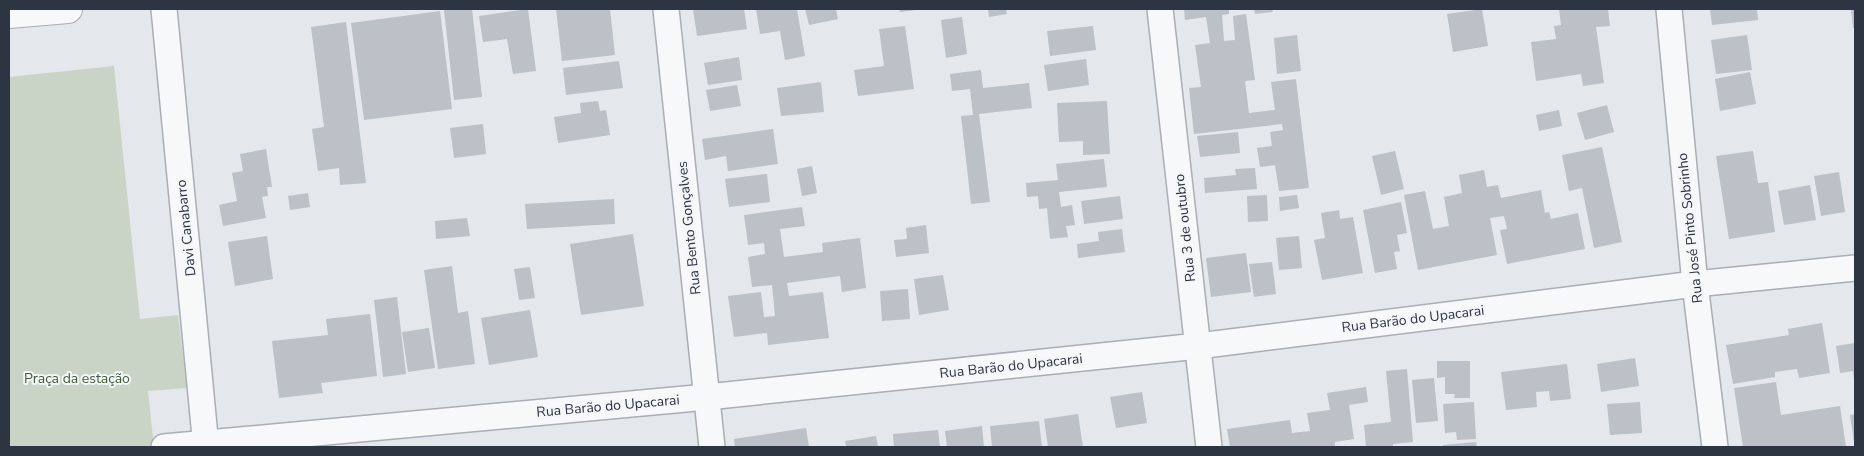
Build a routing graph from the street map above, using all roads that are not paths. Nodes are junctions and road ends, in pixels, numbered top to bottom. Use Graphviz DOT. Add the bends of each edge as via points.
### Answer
graph roads {
  1 [pos="68,9"];
  2 [pos="164,9"];
  3 [pos="666,9"];
  4 [pos="1160,9"];
  5 [pos="1669,9"];
  6 [pos="9,14"];
  7 [pos="1855,268"];
  8 [pos="1695,284"];
  9 [pos="1198,346"];
  10 [pos="707,397"];
  11 [pos="206,445"];
  12 [pos="164,447"];
  13 [pos="712,447"];
  14 [pos="1209,447"];
  15 [pos="1714,447"];
  1 -- 6 [label="street"];
  2 -- 11 [label="street, Davi Canabarro"];
  3 -- 10 [label="street, Rua Bento Gonçalves"];
  4 -- 9 [label="street, Rua 3 de outubro"];
  5 -- 8 [label="street, Rua José Pinto Sobrinho"];
  7 -- 8 [label="street, Rua Barão do Upacarai"];
  8 -- 9 [label="street, Rua Barão do Upacarai"];
  8 -- 15 [label="street, Rua José Pinto Sobrinho"];
  9 -- 10 [label="street, Rua Barão do Upacarai"];
  9 -- 14 [label="street, Rua 3 de outubro"];
  10 -- 11 [label="street, Rua Barão do Upacarai"];
  10 -- 13 [label="street, Rua Bento Gonçalves"];
  11 -- 12 [label="street, Rua Barão do Upacarai"];
}
